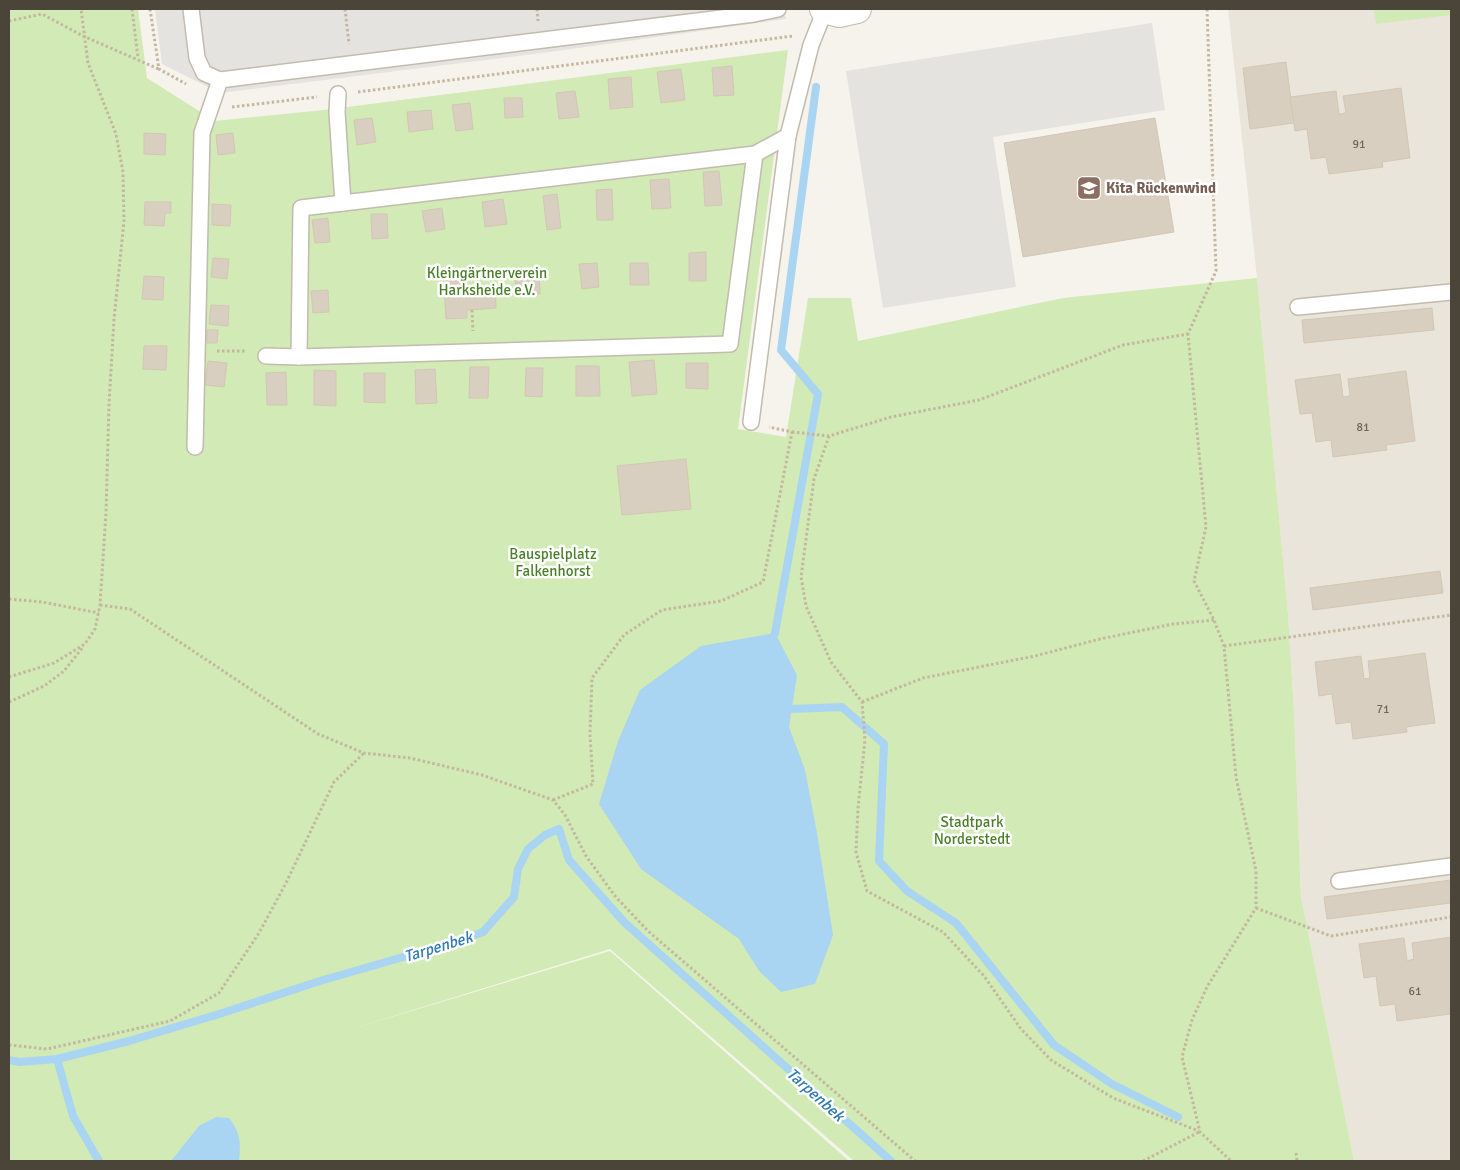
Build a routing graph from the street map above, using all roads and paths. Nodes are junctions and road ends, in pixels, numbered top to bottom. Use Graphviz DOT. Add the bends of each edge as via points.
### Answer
graph roads {
  1 [pos="81,9"];
  2 [pos="132,9"];
  3 [pos="191,9"];
  4 [pos="778,9"];
  5 [pos="825,9"];
  6 [pos="857,9"];
  7 [pos="1207,9"];
  8 [pos="9,21"];
  9 [pos="85,37"];
  10 [pos="138,59"];
  11 [pos="159,69"];
  12 [pos="220,80"];
  13 [pos="338,94"];
  14 [pos="788,136"];
  15 [pos="755,154"];
  16 [pos="343,203"];
  17 [pos="1451,292"];
  18 [pos="1298,307"];
  19 [pos="1188,334"];
  20 [pos="197,350"];
  21 [pos="266,356"];
  22 [pos="299,357"];
  23 [pos="751,422"];
  24 [pos="774,428"];
  25 [pos="792,432"];
  26 [pos="828,436"];
  27 [pos="195,446"];
  28 [pos="9,599"];
  29 [pos="100,605"];
  30 [pos="99,614"];
  31 [pos="1451,615"];
  32 [pos="1214,620"];
  33 [pos="85,644"];
  34 [pos="1224,646"];
  35 [pos="9,677"];
  36 [pos="9,702"];
  37 [pos="862,702"];
  38 [pos="364,753"];
  39 [pos="553,800"];
  40 [pos="1451,866"];
  41 [pos="1339,881"];
  42 [pos="1256,908"];
  43 [pos="1451,917"];
  44 [pos="9,1045"];
  45 [pos="1200,1132"];
  46 [pos="1296,1153"];
  47 [pos="915,1161"];
  48 [pos="1143,1161"];
  49 [pos="1231,1161"];
  50 [pos="1297,1161"];
  1 -- 9 [label="path"];
  2 -- 10 [label="path"];
  3 -- 12 [label="lane" via="197,58 204,73"];
  4 -- 12 [label="lane"];
  5 -- 6 [label="street" via="839,13"];
  5 -- 14 [label="lane" via="811,45"];
  7 -- 19 [label="path" via="1216,271"];
  8 -- 9 [label="path" via="42,14"];
  9 -- 10 [label="path"];
  9 -- 29 [label="path" via="88,62 116,134 124,172 124,221 114,319"];
  10 -- 11 [label="path"];
  12 -- 20 [label="lane" via="202,132"];
  13 -- 16 [label="lane"];
  14 -- 15 [label="lane"];
  14 -- 23 [label="lane"];
  15 -- 16 [label="lane"];
  15 -- 22 [label="lane" via="730,344"];
  16 -- 22 [label="lane" via="301,208"];
  17 -- 18 [label="lane"];
  19 -- 26 [label="path" via="1123,345 979,400 891,417"];
  19 -- 32 [label="path" via="1206,527 1194,581"];
  20 -- 21 [label="path" via="259,351"];
  20 -- 27 [label="lane"];
  21 -- 22 [label="lane"];
  24 -- 25 [label="path"];
  25 -- 26 [label="path"];
  25 -- 39 [label="path" via="763,582 721,601 662,610 624,635 592,678 590,734 593,784"];
  26 -- 37 [label="path" via="814,480 801,577 806,606 831,662"];
  28 -- 30 [label="path"];
  29 -- 30 [label="path"];
  29 -- 38 [label="path" via="130,609 318,734"];
  30 -- 33 [label="path" via="95,629"];
  31 -- 34 [label="path"];
  32 -- 34 [label="path"];
  32 -- 37 [label="path" via="1173,624 924,678"];
  33 -- 35 [label="path" via="54,663"];
  33 -- 36 [label="path" via="64,671 44,686"];
  34 -- 42 [label="path" via="1236,777 1256,871"];
  37 -- 45 [label="path" via="865,740 856,852 867,891 943,932 984,976 1020,1029 1051,1060 1113,1098"];
  38 -- 39 [label="path" via="410,758 482,775"];
  38 -- 44 [label="path" via="334,782 259,933 219,993 170,1021 47,1049"];
  39 -- 47 [label="path" via="565,815 586,856 615,896 648,930"];
  40 -- 41 [label="lane"];
  42 -- 43 [label="path" via="1331,936"];
  42 -- 45 [label="path" via="1207,987 1192,1020 1182,1057"];
  45 -- 48 [label="path"];
  45 -- 49 [label="path"];
  46 -- 50 [label="path"];
}
